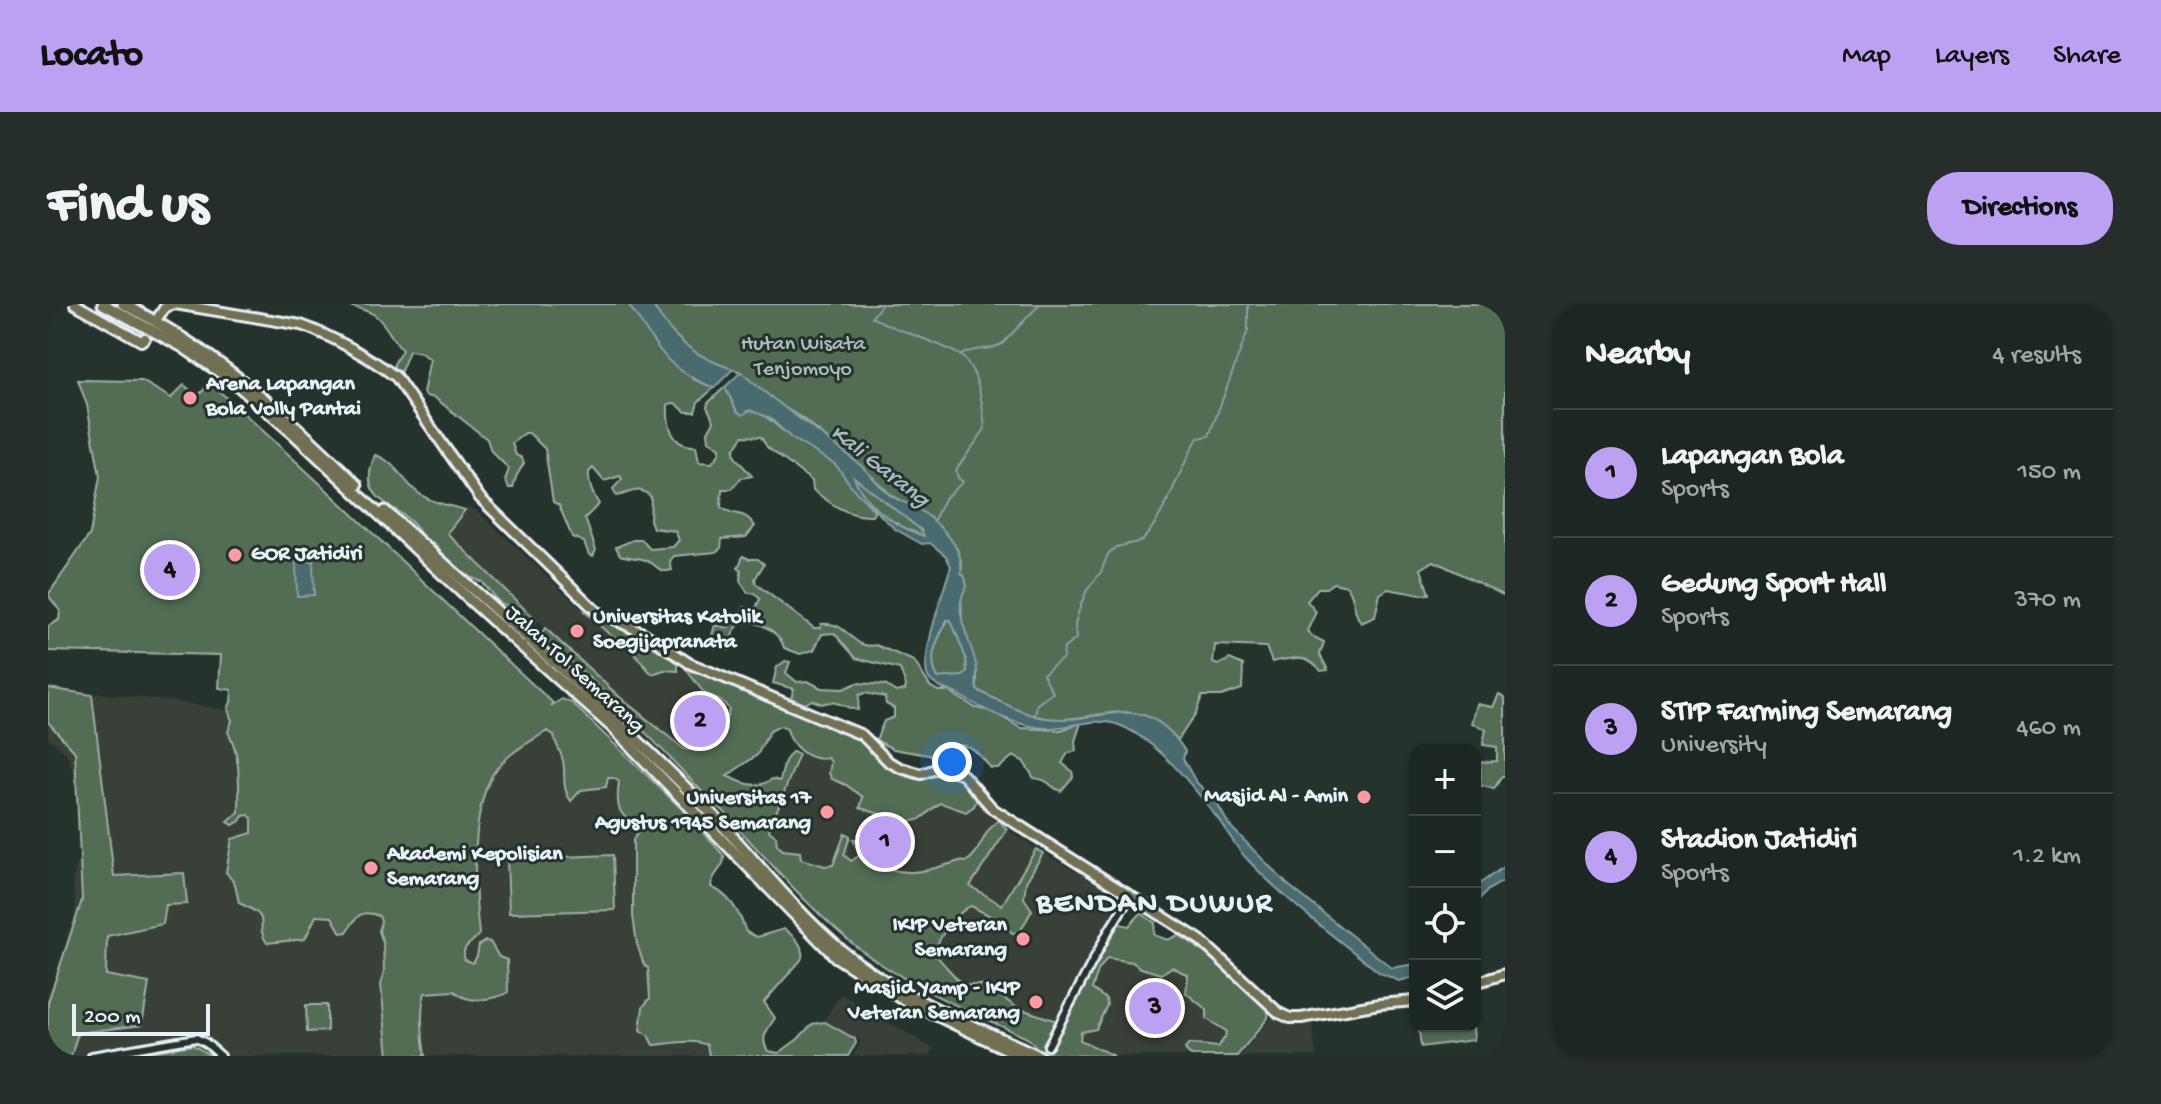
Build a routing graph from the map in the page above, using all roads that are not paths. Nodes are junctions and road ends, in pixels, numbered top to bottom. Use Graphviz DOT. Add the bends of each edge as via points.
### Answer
graph roads {
  1 [pos="75,304"];
  2 [pos="103,304"];
  3 [pos="123,304"];
  4 [pos="159,316"];
  5 [pos="145,339"];
  6 [pos="1131,895"];
  7 [pos="1505,974"];
  8 [pos="1481,981"];
  9 [pos="1409,1002"];
  10 [pos="1048,1046"];
  11 [pos="92,1056"];
  12 [pos="221,1056"];
  13 [pos="1021,1056"];
  14 [pos="1039,1056"];
  1 -- 5 [label="main road"];
  2 -- 13 [label="highway, Jalan Tol Semarang" via="196,355 293,433 614,729 836,957 899,997"];
  3 -- 14 [label="highway, Jalan Tol Semarang" via="188,341 296,425 608,710 843,952 906,993"];
  4 -- 6 [label="main road" via="175,304 301,325 385,368 480,498 596,611 689,663 862,735 901,768 921,774 942,767 963,775 993,809"];
  6 -- 9 [label="main road" via="1200,940 1279,1013 1293,1018"];
  6 -- 10 [label="street"];
  7 -- 8 [label="main road"];
  11 -- 12 [label="street" via="196,1038"];
}
